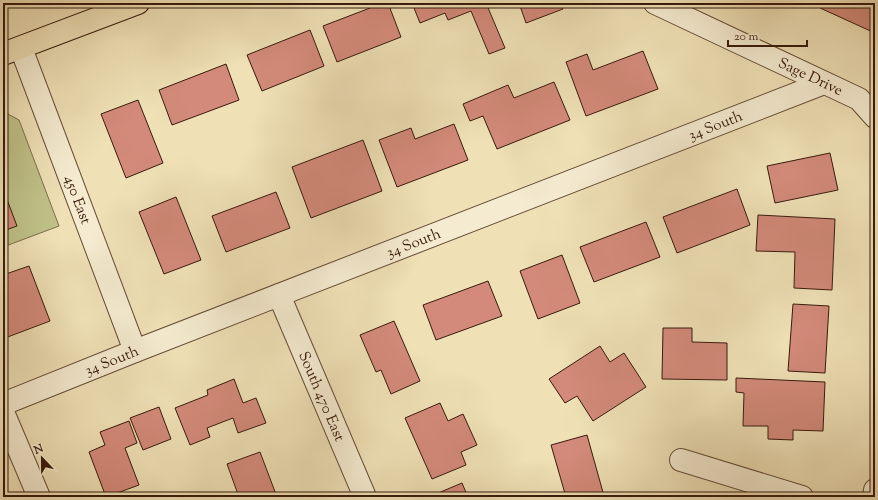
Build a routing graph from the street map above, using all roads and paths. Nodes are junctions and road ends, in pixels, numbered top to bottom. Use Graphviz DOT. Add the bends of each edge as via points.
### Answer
graph roads {
  1 [pos="138,3"];
  2 [pos="655,3"];
  3 [pos="12,51"];
  4 [pos="824,83"];
  5 [pos="875,117"];
  6 [pos="280,295"];
  7 [pos="135,351"];
  8 [pos="3,404"];
  9 [pos="3,412"];
  10 [pos="681,460"];
  11 [pos="875,490"];
  12 [pos="40,497"];
  13 [pos="365,497"];
  14 [pos="802,497"];
  15 [pos="874,497"];
  1 -- 3 [label="main road"];
  2 -- 4 [label="street, Sage Drive"];
  3 -- 7 [label="street, 450 East"];
  4 -- 5 [label="street, Sage Drive" via="859,99"];
  4 -- 6 [label="street, 34 South"];
  6 -- 7 [label="street, 34 South"];
  6 -- 13 [label="street, South 470 East"];
  7 -- 8 [label="street, 34 South"];
  9 -- 12 [label="street"];
  10 -- 14 [label="street"];
  11 -- 15 [label="street"];
}
